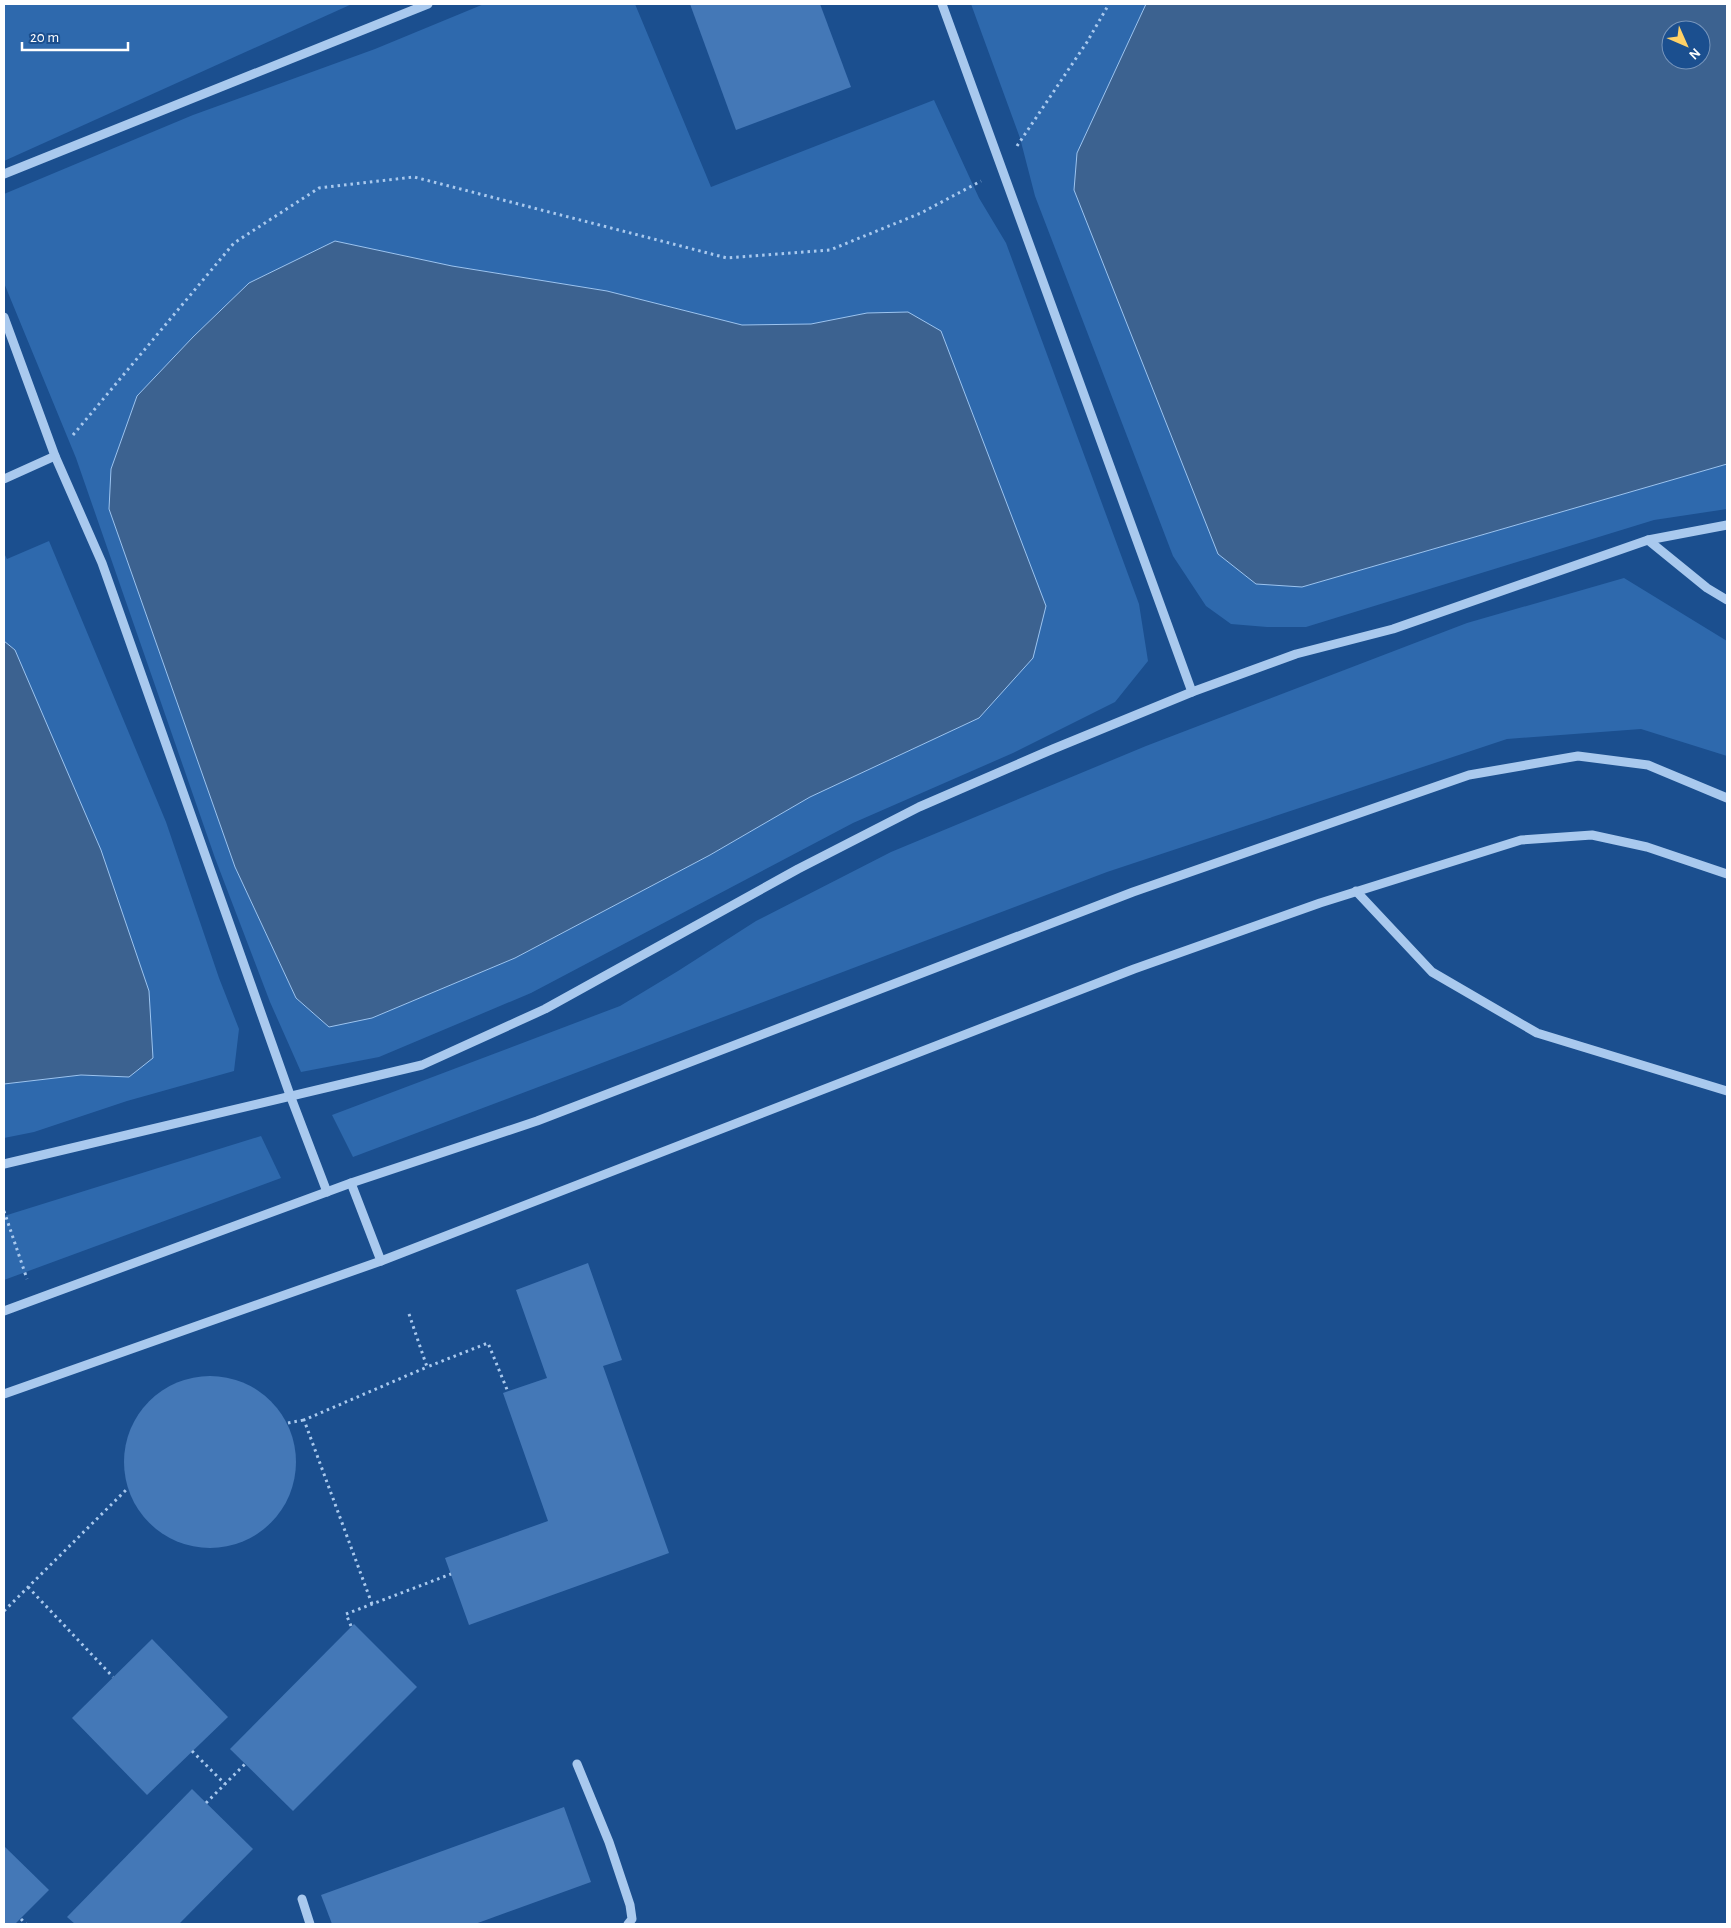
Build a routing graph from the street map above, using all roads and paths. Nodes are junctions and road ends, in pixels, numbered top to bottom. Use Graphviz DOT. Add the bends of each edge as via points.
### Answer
graph roads {
  1 [pos="428,4"];
  2 [pos="942,4"];
  3 [pos="1109,4"];
  4 [pos="1002,169"];
  5 [pos="4,174"];
  6 [pos="4,317"];
  7 [pos="56,456"];
  8 [pos="4,479"];
  9 [pos="1727,525"];
  10 [pos="1648,540"];
  11 [pos="1727,600"];
  12 [pos="1192,692"];
  13 [pos="1727,798"];
  14 [pos="1727,874"];
  15 [pos="1356,891"];
  16 [pos="1727,1091"];
  17 [pos="290,1095"];
  18 [pos="4,1164"];
  19 [pos="351,1183"];
  20 [pos="326,1192"];
  21 [pos="4,1211"];
  22 [pos="381,1261"];
  23 [pos="34,1300"];
  24 [pos="4,1311"];
  25 [pos="409,1314"];
  26 [pos="427,1366"];
  27 [pos="508,1392"];
  28 [pos="4,1394"];
  29 [pos="304,1420"];
  30 [pos="288,1423"];
  31 [pos="127,1489"];
  32 [pos="451,1574"];
  33 [pos="28,1587"];
  34 [pos="372,1604"];
  35 [pos="4,1611"];
  36 [pos="351,1626"];
  37 [pos="113,1677"];
  38 [pos="192,1751"];
  39 [pos="245,1764"];
  40 [pos="577,1764"];
  41 [pos="225,1784"];
  42 [pos="206,1803"];
  43 [pos="302,1899"];
  44 [pos="21,1919"];
  45 [pos="26,1924"];
  46 [pos="310,1924"];
  47 [pos="628,1924"];
  1 -- 5 [label="lane"];
  2 -- 4 [label="lane"];
  3 -- 4 [label="path"];
  4 -- 7 [label="path" via="921,214 830,250 727,258 414,177 319,188 234,243"];
  4 -- 12 [label="lane"];
  6 -- 7 [label="lane"];
  7 -- 8 [label="lane"];
  7 -- 17 [label="lane" via="102,563"];
  9 -- 10 [label="lane"];
  10 -- 11 [label="lane" via="1707,588"];
  10 -- 12 [label="lane" via="1393,629 1296,654"];
  12 -- 17 [label="lane" via="919,807 798,869 545,1009 422,1065"];
  13 -- 19 [label="lane" via="1648,765 1578,756 1468,775 1133,892 537,1121"];
  14 -- 15 [label="lane" via="1647,847 1592,835 1521,840"];
  15 -- 16 [label="lane" via="1432,972 1536,1033"];
  15 -- 22 [label="lane" via="1134,969"];
  17 -- 18 [label="lane"];
  17 -- 20 [label="lane"];
  19 -- 20 [label="lane"];
  19 -- 22 [label="lane"];
  20 -- 23 [label="lane"];
  21 -- 23 [label="path"];
  22 -- 28 [label="lane"];
  23 -- 24 [label="lane"];
  25 -- 26 [label="path"];
  26 -- 27 [label="path" via="488,1343"];
  26 -- 29 [label="path"];
  29 -- 30 [label="path"];
  29 -- 34 [label="path"];
  31 -- 33 [label="path"];
  32 -- 34 [label="path"];
  33 -- 35 [label="path"];
  33 -- 37 [label="path"];
  34 -- 36 [label="path" via="346,1614"];
  38 -- 41 [label="path"];
  39 -- 41 [label="path"];
  40 -- 47 [label="lane" via="609,1842 630,1905 632,1919"];
  41 -- 42 [label="path"];
  43 -- 46 [label="lane"];
  44 -- 45 [label="path"];
}
